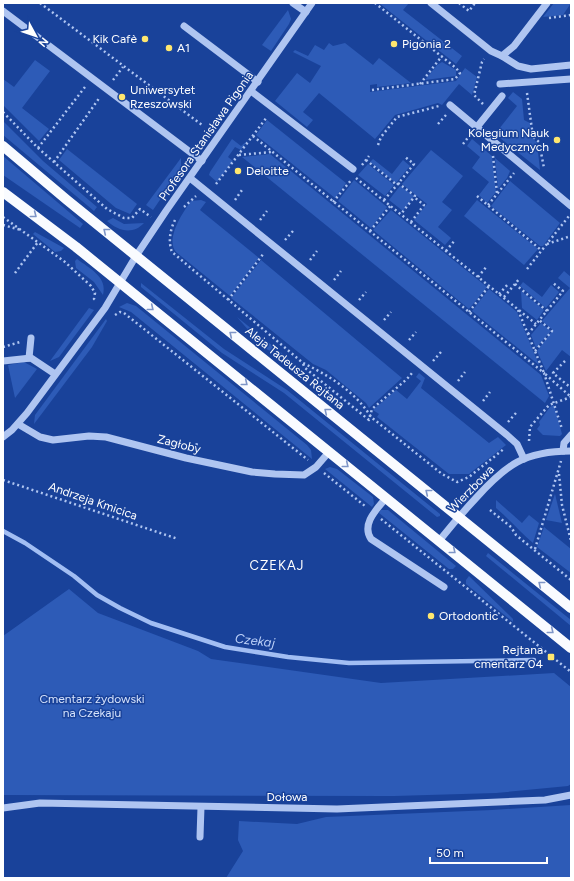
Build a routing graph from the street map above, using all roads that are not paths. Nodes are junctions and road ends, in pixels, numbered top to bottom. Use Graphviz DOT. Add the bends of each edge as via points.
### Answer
graph roads {
  1 [pos="293,3"];
  2 [pos="312,3"];
  3 [pos="431,3"];
  4 [pos="547,3"];
  5 [pos="3,10"];
  6 [pos="306,12"];
  7 [pos="184,26"];
  8 [pos="502,56"];
  9 [pos="571,65"];
  10 [pos="571,79"];
  11 [pos="258,82"];
  12 [pos="500,84"];
  13 [pos="251,91"];
  14 [pos="502,96"];
  15 [pos="450,105"];
  16 [pos="477,127"];
  17 [pos="3,146"];
  18 [pos="202,161"];
  19 [pos="353,169"];
  20 [pos="190,178"];
  21 [pos="3,192"];
  22 [pos="571,206"];
  23 [pos="136,256"];
  24 [pos="121,283"];
  25 [pos="31,338"];
  26 [pos="29,358"];
  27 [pos="3,361"];
  28 [pos="55,374"];
  29 [pos="18,424"];
  30 [pos="571,435"];
  31 [pos="3,437"];
  32 [pos="567,451"];
  33 [pos="329,452"];
  34 [pos="524,459"];
  35 [pos="386,498"];
  36 [pos="459,517"];
  37 [pos="439,540"];
  38 [pos="444,587"];
  39 [pos="571,608"];
  40 [pos="571,648"];
  41 [pos="571,796"];
  42 [pos="201,807"];
  43 [pos="3,808"];
  44 [pos="200,837"];
  1 -- 6 [label="street"];
  2 -- 6 [label="street, Profesora Stanisława Pigonia"];
  3 -- 8 [label="street" via="491,51"];
  4 -- 8 [label="street" via="514,46"];
  5 -- 18 [label="street"];
  6 -- 11 [label="street, Profesora Stanisława Pigonia"];
  7 -- 11 [label="street"];
  8 -- 9 [label="street" via="518,66 531,69"];
  10 -- 12 [label="street"];
  11 -- 13 [label="street, Profesora Stanisława Pigonia"];
  13 -- 18 [label="street, Profesora Stanisława Pigonia"];
  13 -- 19 [label="street"];
  14 -- 16 [label="street"];
  15 -- 16 [label="street"];
  16 -- 22 [label="street"];
  23 -- 17 [label="main road, Aleja Tadeusza Rejtana, one-way"];
  18 -- 20 [label="street, Profesora Stanisława Pigonia"];
  20 -- 23 [label="street, Profesora Stanisława Pigonia"];
  20 -- 34 [label="street" via="517,444"];
  21 -- 24 [label="main road, one-way"];
  23 -- 24 [label="street, Profesora Stanisława Pigonia"];
  36 -- 23 [label="main road, Aleja Tadeusza Rejtana, one-way"];
  24 -- 28 [label="street"];
  24 -- 33 [label="main road, one-way"];
  25 -- 26 [label="street"];
  26 -- 27 [label="street"];
  26 -- 28 [label="street"];
  28 -- 29 [label="street"];
  29 -- 31 [label="street"];
  29 -- 33 [label="street, Zagłoby" via="40,437 52,440 106,437 252,472 304,475"];
  30 -- 32 [label="street" via="564,443"];
  32 -- 34 [label="street, Wierzbowa" via="547,452"];
  33 -- 35 [label="main road, one-way"];
  34 -- 36 [label="street, Wierzbowa" via="499,474"];
  35 -- 37 [label="main road"];
  35 -- 38 [label="street" via="374,513 366,530 371,539"];
  36 -- 37 [label="street, Wierzbowa"];
  39 -- 36 [label="main road, Aleja Tadeusza Rejtana, one-way"];
  37 -- 40 [label="main road, one-way"];
  41 -- 42 [label="street, Dołowa" via="545,800 337,809"];
  42 -- 43 [label="street, Dołowa" via="40,803"];
  42 -- 44 [label="street"];
}
